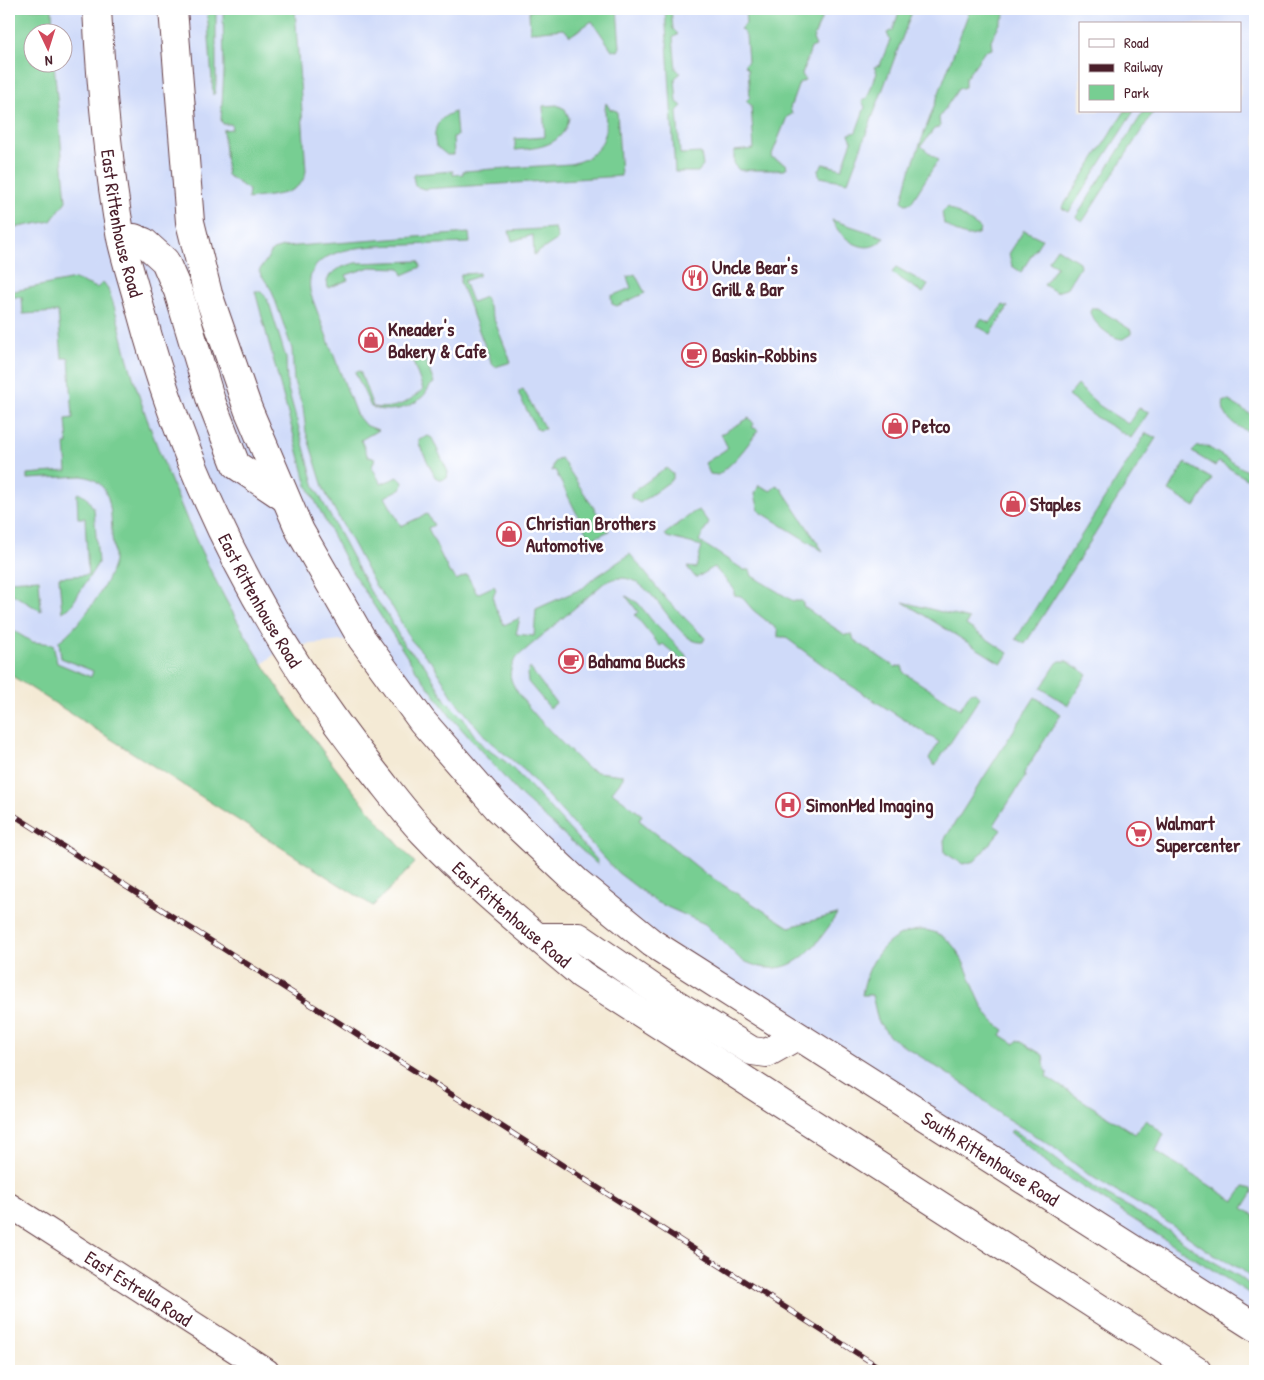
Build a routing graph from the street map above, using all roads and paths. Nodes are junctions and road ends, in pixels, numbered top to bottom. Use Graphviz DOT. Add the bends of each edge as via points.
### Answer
graph roads {
  1 [pos="97,9"];
  2 [pos="173,9"];
  3 [pos="122,239"];
  4 [pos="286,498"];
  5 [pos="537,937"];
  6 [pos="796,1036"];
  7 [pos="9,1205"];
  8 [pos="1255,1327"];
  9 [pos="267,1371"];
  10 [pos="1197,1371"];
  1 -- 3 [label="main road, East Rittenhouse Road" via="104,119"];
  2 -- 4 [label="main road" via="190,222 208,294 248,408"];
  3 -- 4 [label="main road" via="134,238 144,242 165,261 236,465"];
  3 -- 5 [label="main road, East Rittenhouse Road" via="155,366 194,473 284,646 342,732 422,831 496,903"];
  4 -- 6 [label="main road, South Rittenhouse Road" via="300,531 362,639 422,721 498,807 576,881 637,931"];
  5 -- 6 [label="main road" via="580,937 673,1002 752,1051 767,1053"];
  5 -- 10 [label="main road, East Rittenhouse Road" via="582,974"];
  6 -- 8 [label="main road, South Rittenhouse Road"];
  7 -- 9 [label="street, East Estrella Road"];
}
